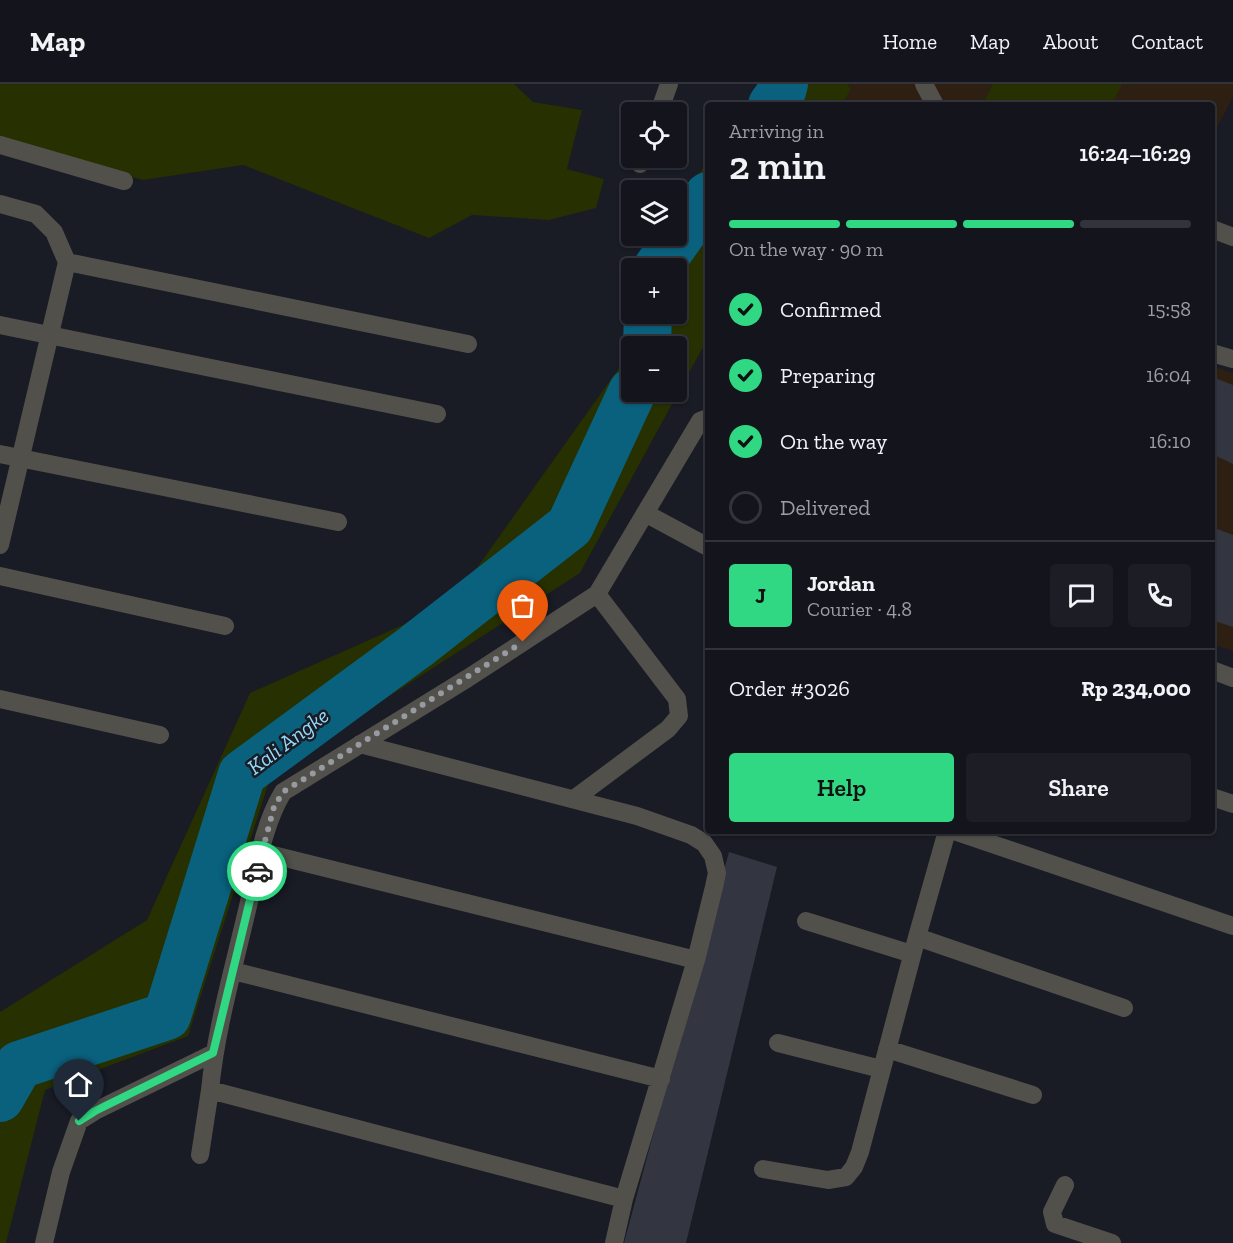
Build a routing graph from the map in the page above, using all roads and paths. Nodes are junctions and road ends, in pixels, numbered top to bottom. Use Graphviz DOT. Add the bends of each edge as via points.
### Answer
graph roads {
  1 [pos="669,84"];
  2 [pos="924,84"];
  3 [pos="662,102"];
  4 [pos="933,102"];
  5 [pos="0,145"];
  6 [pos="124,180"];
  7 [pos="0,204"];
  8 [pos="1215,230"];
  9 [pos="1233,237"];
  10 [pos="67,262"];
  11 [pos="0,325"];
  12 [pos="50,336"];
  13 [pos="468,344"];
  14 [pos="1215,354"];
  15 [pos="1233,360"];
  16 [pos="437,414"];
  17 [pos="705,420"];
  18 [pos="0,454"];
  19 [pos="20,458"];
  20 [pos="645,513"];
  21 [pos="338,522"];
  22 [pos="0,545"];
  23 [pos="705,545"];
  24 [pos="0,576"];
  25 [pos="597,594"];
  26 [pos="225,626"];
  27 [pos="1215,671"];
  28 [pos="1233,678"];
  29 [pos="0,699"];
  30 [pos="160,735"];
  31 [pos="360,744"];
  32 [pos="1215,798"];
  33 [pos="574,800"];
  34 [pos="1233,804"];
  35 [pos="946,834"];
  36 [pos="963,834"];
  37 [pos="261,852"];
  38 [pos="806,921"];
  39 [pos="1233,926"];
  40 [pos="914,946"];
  41 [pos="696,960"];
  42 [pos="233,971"];
  43 [pos="1124,1008"];
  44 [pos="778,1044"];
  45 [pos="887,1049"];
  46 [pos="213,1053"];
  47 [pos="881,1069"];
  48 [pos="661,1078"];
  49 [pos="210,1090"];
  50 [pos="1033,1095"];
  51 [pos="200,1155"];
  52 [pos="763,1169"];
  53 [pos="1065,1185"];
  54 [pos="624,1199"];
  55 [pos="44,1243"];
  56 [pos="614,1243"];
  57 [pos="1112,1243"];
  1 -- 3 [label="street"];
  2 -- 4 [label="street"];
  5 -- 6 [label="street"];
  7 -- 10 [label="street" via="36,214 54,232"];
  8 -- 9 [label="street"];
  10 -- 12 [label="street"];
  10 -- 13 [label="street"];
  11 -- 12 [label="street"];
  12 -- 16 [label="street"];
  12 -- 19 [label="street"];
  14 -- 15 [label="street"];
  17 -- 20 [label="street"];
  18 -- 19 [label="street"];
  19 -- 21 [label="street"];
  19 -- 22 [label="street"];
  20 -- 23 [label="street"];
  20 -- 25 [label="street"];
  24 -- 26 [label="street"];
  25 -- 31 [label="street"];
  25 -- 33 [label="street" via="677,699 679,716 668,729"];
  27 -- 28 [label="street"];
  29 -- 30 [label="street"];
  31 -- 33 [label="street"];
  31 -- 37 [label="street" via="283,792 274,807"];
  32 -- 34 [label="street"];
  33 -- 41 [label="street" via="637,816 704,843 713,856 717,873"];
  35 -- 40 [label="street"];
  36 -- 39 [label="street"];
  37 -- 41 [label="street"];
  37 -- 42 [label="street"];
  38 -- 40 [label="street"];
  40 -- 43 [label="street"];
  40 -- 45 [label="street"];
  41 -- 48 [label="street"];
  42 -- 46 [label="street"];
  42 -- 48 [label="street"];
  44 -- 47 [label="street"];
  45 -- 47 [label="street"];
  45 -- 50 [label="street"];
  46 -- 49 [label="street"];
  46 -- 55 [label="street" via="79,1121 61,1172"];
  47 -- 52 [label="street" via="860,1152 846,1177 828,1180"];
  48 -- 54 [label="street"];
  49 -- 51 [label="street"];
  49 -- 54 [label="street"];
  53 -- 57 [label="street" via="1052,1212 1055,1224"];
  54 -- 56 [label="street"];
}
